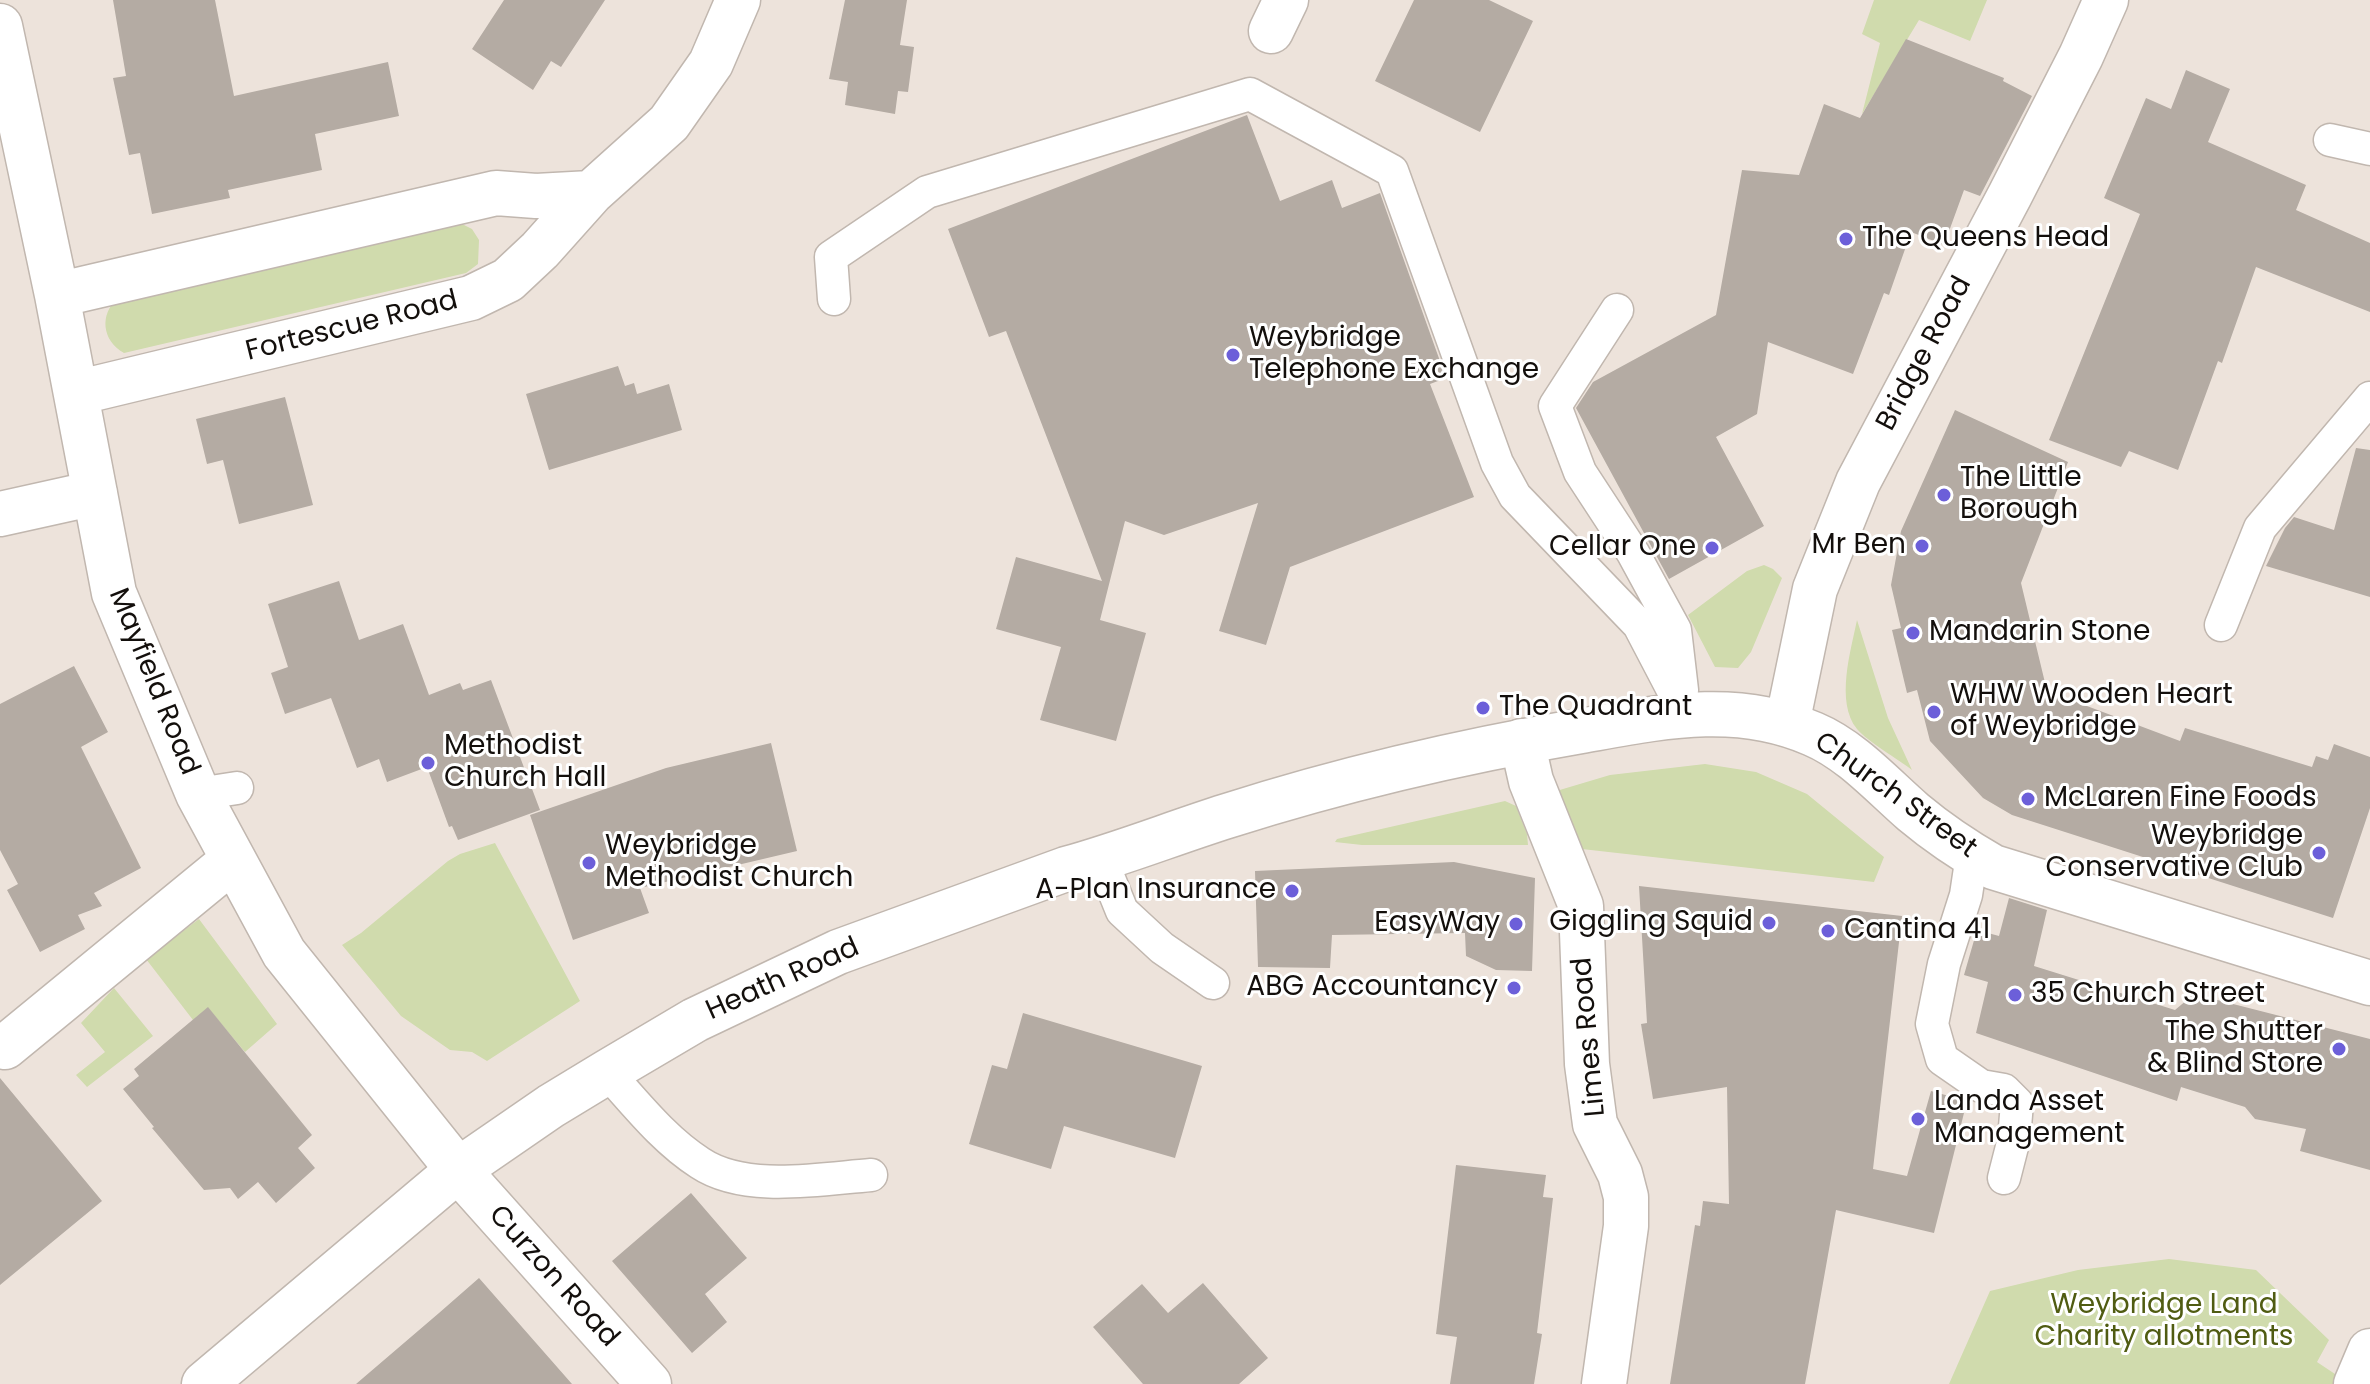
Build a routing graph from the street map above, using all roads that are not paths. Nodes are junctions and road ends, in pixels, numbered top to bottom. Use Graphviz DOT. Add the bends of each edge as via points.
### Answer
graph roads {
  1 [pos="738,0"];
  2 [pos="2106,0"];
  3 [pos="0,26"];
  4 [pos="2330,140"];
  5 [pos="2370,149"];
  6 [pos="591,193"];
  7 [pos="57,295"];
  8 [pos="834,299"];
  9 [pos="1617,310"];
  10 [pos="76,393"];
  11 [pos="2370,398"];
  12 [pos="95,493"];
  13 [pos="0,514"];
  14 [pos="2221,625"];
  15 [pos="1685,713"];
  16 [pos="1787,724"];
  17 [pos="1522,741"];
  18 [pos="1455,755"];
  19 [pos="1972,855"];
  20 [pos="1101,859"];
  21 [pos="233,860"];
  22 [pos="1213,983"];
  23 [pos="2370,983"];
  24 [pos="5,1047"];
  25 [pos="607,1072"];
  26 [pos="458,1170"];
  27 [pos="871,1175"];
  28 [pos="2004,1178"];
  29 [pos="2370,1351"];
  30 [pos="204,1384"];
  31 [pos="649,1384"];
  32 [pos="1604,1384"];
  33 [pos="2356,1384"];
  1 -- 6 [label="street, Fortescue Road" via="711,63 669,123"];
  2 -- 16 [label="street, Bridge Road" via="1858,482 1815,589"];
  3 -- 7 [label="street, Mayfield Road"];
  4 -- 5 [label="lane"];
  6 -- 7 [label="street" via="496,193"];
  6 -- 10 [label="street, Fortescue Road" via="508,280 471,298"];
  7 -- 10 [label="street, Mayfield Road"];
  8 -- 15 [label="lane" via="831,257 927,192 1250,94 1392,171 1497,463 1515,496 1639,625"];
  9 -- 15 [label="lane" via="1555,406 1580,472 1675,630"];
  10 -- 12 [label="street, Mayfield Road"];
  11 -- 14 [label="lane" via="2260,528"];
  12 -- 13 [label="street"];
  12 -- 21 [label="street, Mayfield Road" via="114,593 218,791"];
  15 -- 16 [label="street, Church Street" via="1717,712"];
  15 -- 17 [label="street, Church Street"];
  16 -- 19 [label="street, Church Street" via="1848,755"];
  17 -- 18 [label="street, Church Street"];
  17 -- 32 [label="street, Limes Road" via="1531,781 1581,906 1587,1064 1595,1124 1626,1197"];
  18 -- 20 [label="street, Heath Road" via="1228,816"];
  19 -- 23 [label="street, Church Street" via="1993,867"];
  19 -- 28 [label="lane" via="1932,1024 1942,1059 1981,1086 2004,1090 2017,1103"];
  20 -- 22 [label="lane" via="1122,911"];
  20 -- 25 [label="street, Heath Road" via="838,952 695,1020"];
  21 -- 24 [label="street"];
  21 -- 26 [label="street, Mayfield Road" via="284,953"];
  25 -- 26 [label="street, Heath Road"];
  25 -- 27 [label="lane" via="675,1144 703,1165 738,1178 785,1182"];
  26 -- 30 [label="street, Heath Road"];
  26 -- 31 [label="street, Curzon Road"];
  29 -- 33 [label="street"];
}
